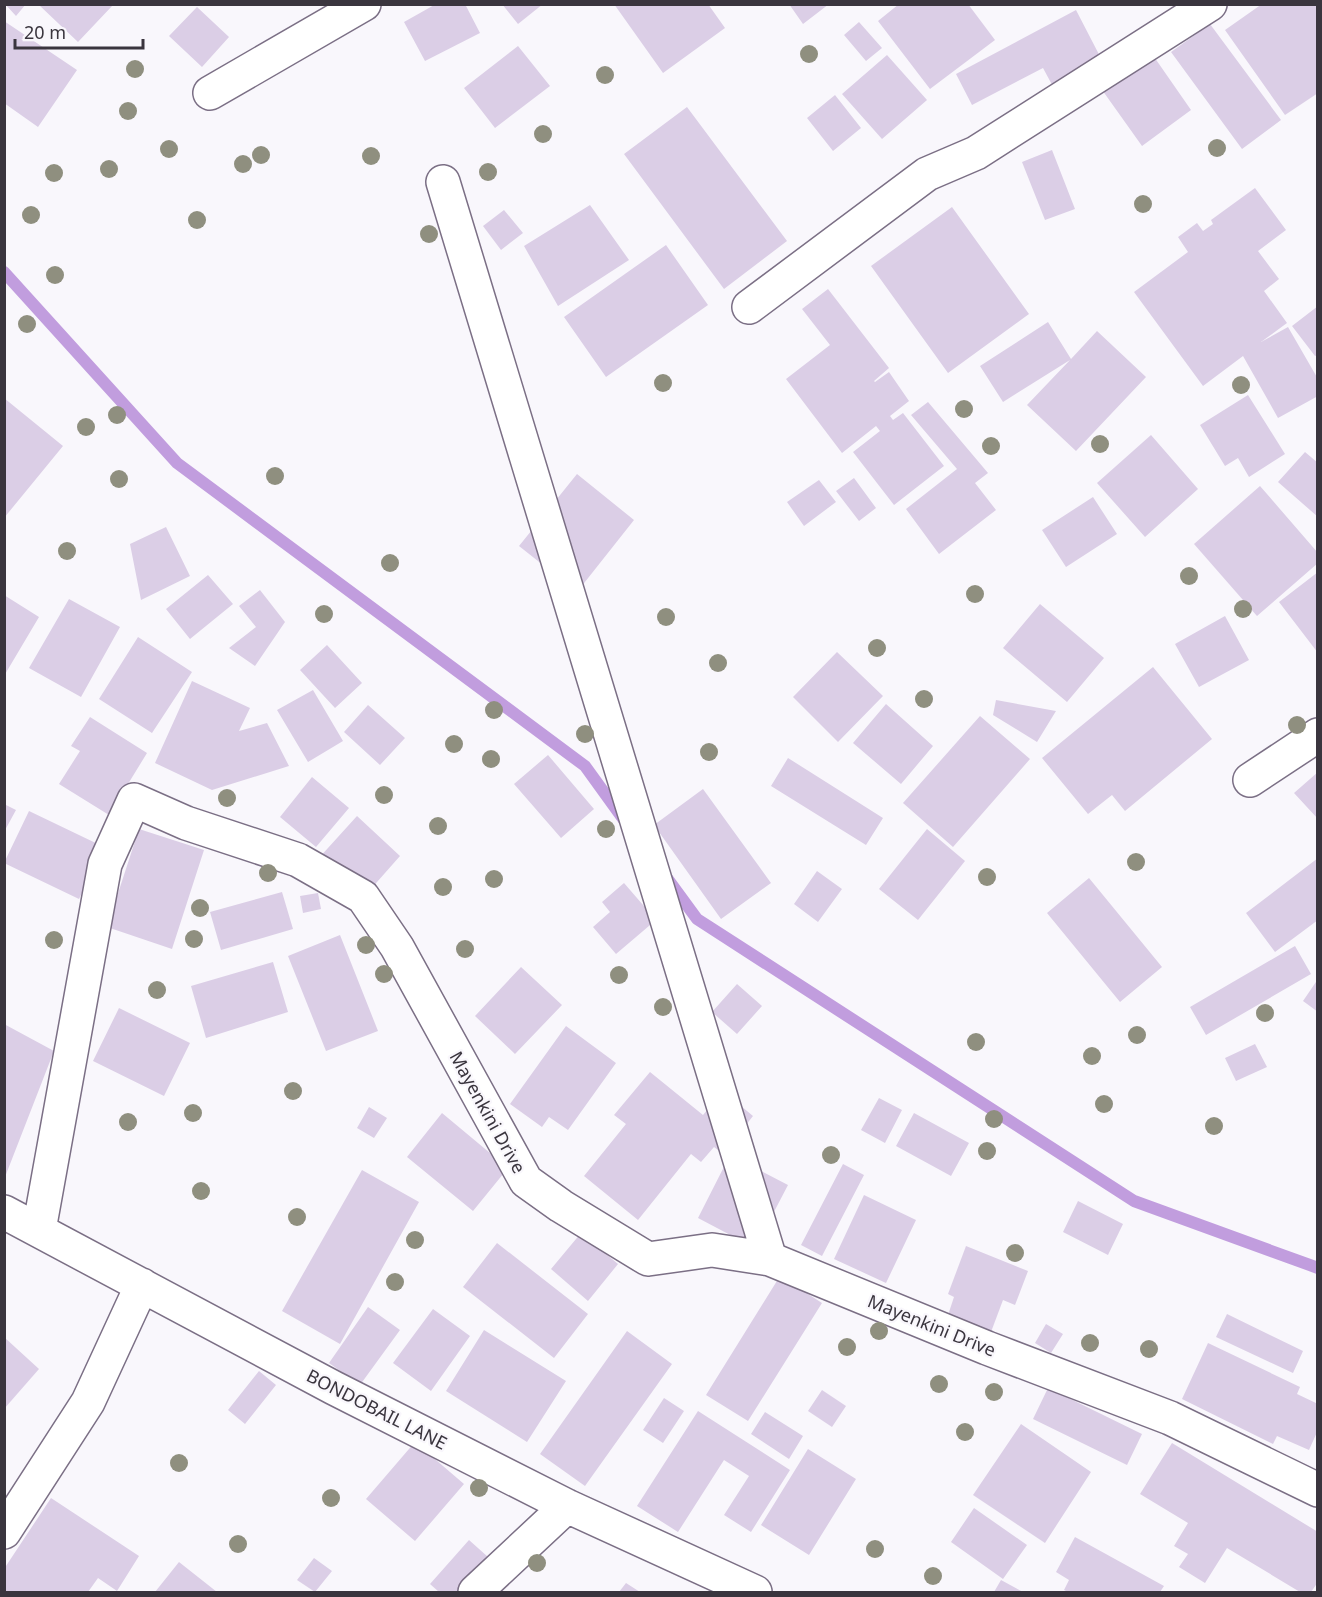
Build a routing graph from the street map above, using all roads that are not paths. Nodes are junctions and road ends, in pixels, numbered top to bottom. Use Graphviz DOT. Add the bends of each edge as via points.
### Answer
graph roads {
  1 [pos="364,4"];
  2 [pos="1210,4"];
  3 [pos="210,93"];
  4 [pos="443,182"];
  5 [pos="749,307"];
  6 [pos="1317,735"];
  7 [pos="1250,780"];
  8 [pos="4,1212"];
  9 [pos="39,1230"];
  10 [pos="770,1259"];
  11 [pos="142,1285"];
  12 [pos="1317,1490"];
  13 [pos="567,1506"];
  14 [pos="4,1532"];
  15 [pos="475,1593"];
  16 [pos="755,1593"];
  1 -- 3 [label="street"];
  2 -- 5 [label="street" via="976,153 927,174"];
  4 -- 10 [label="street"];
  6 -- 7 [label="street"];
  8 -- 9 [label="street, BONDOBAIL LANE"];
  9 -- 10 [label="street, Mayenkini Drive" via="105,864 134,800 186,823 298,860 363,897 397,947 526,1181 543,1194 648,1259 712,1250"];
  9 -- 11 [label="street, BONDOBAIL LANE"];
  10 -- 12 [label="street, Mayenkini Drive" via="1170,1418"];
  11 -- 13 [label="street, BONDOBAIL LANE"];
  11 -- 14 [label="street" via="88,1402"];
  13 -- 15 [label="street"];
  13 -- 16 [label="street, BONDOBAIL LANE"];
}
